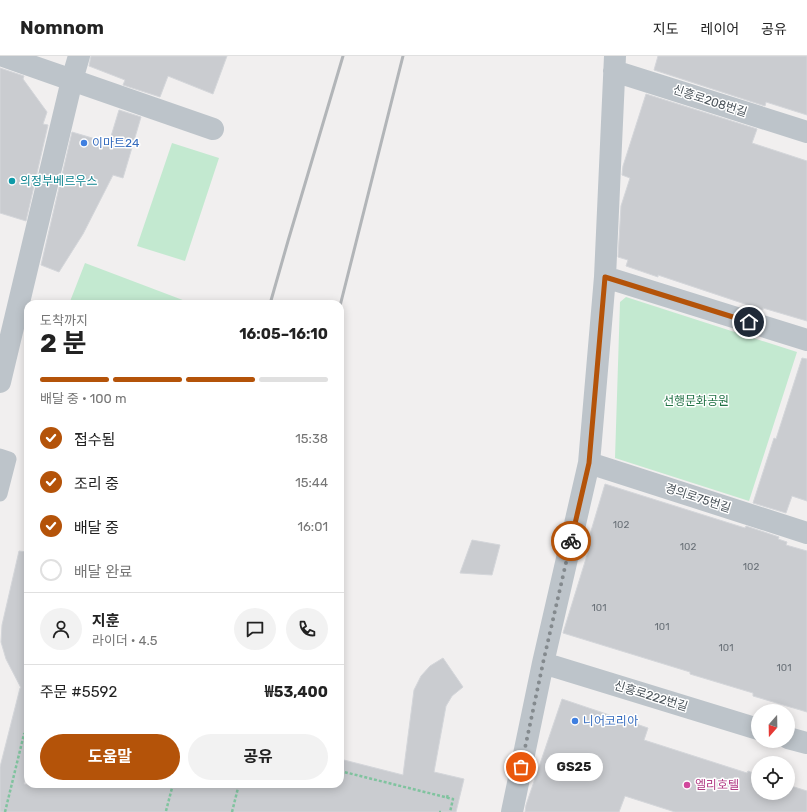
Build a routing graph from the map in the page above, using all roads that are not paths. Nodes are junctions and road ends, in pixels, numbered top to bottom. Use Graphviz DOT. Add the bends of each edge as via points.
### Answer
graph roads {
  1 [pos="3,56"];
  2 [pos="79,56"];
  3 [pos="614,63"];
  4 [pos="72,80"];
  5 [pos="213,129"];
  6 [pos="807,132"];
  7 [pos="605,277"];
  8 [pos="807,340"];
  9 [pos="0,382"];
  10 [pos="0,456"];
  11 [pos="589,463"];
  12 [pos="0,494"];
  13 [pos="807,533"];
  14 [pos="543,663"];
  15 [pos="751,726"];
  16 [pos="795,740"];
  17 [pos="807,744"];
  18 [pos="512,812"];
  1 -- 4 [label="street"];
  2 -- 4 [label="street"];
  3 -- 6 [label="street, 신흥로208번길"];
  3 -- 7 [label="street"];
  4 -- 5 [label="street"];
  4 -- 9 [label="street"];
  7 -- 8 [label="street"];
  7 -- 11 [label="street"];
  10 -- 12 [label="lane" via="9,459"];
  11 -- 13 [label="street, 경의로75번길"];
  11 -- 14 [label="street"];
  14 -- 15 [label="street, 신흥로222번길"];
  14 -- 18 [label="street"];
  16 -- 17 [label="street"];
}
